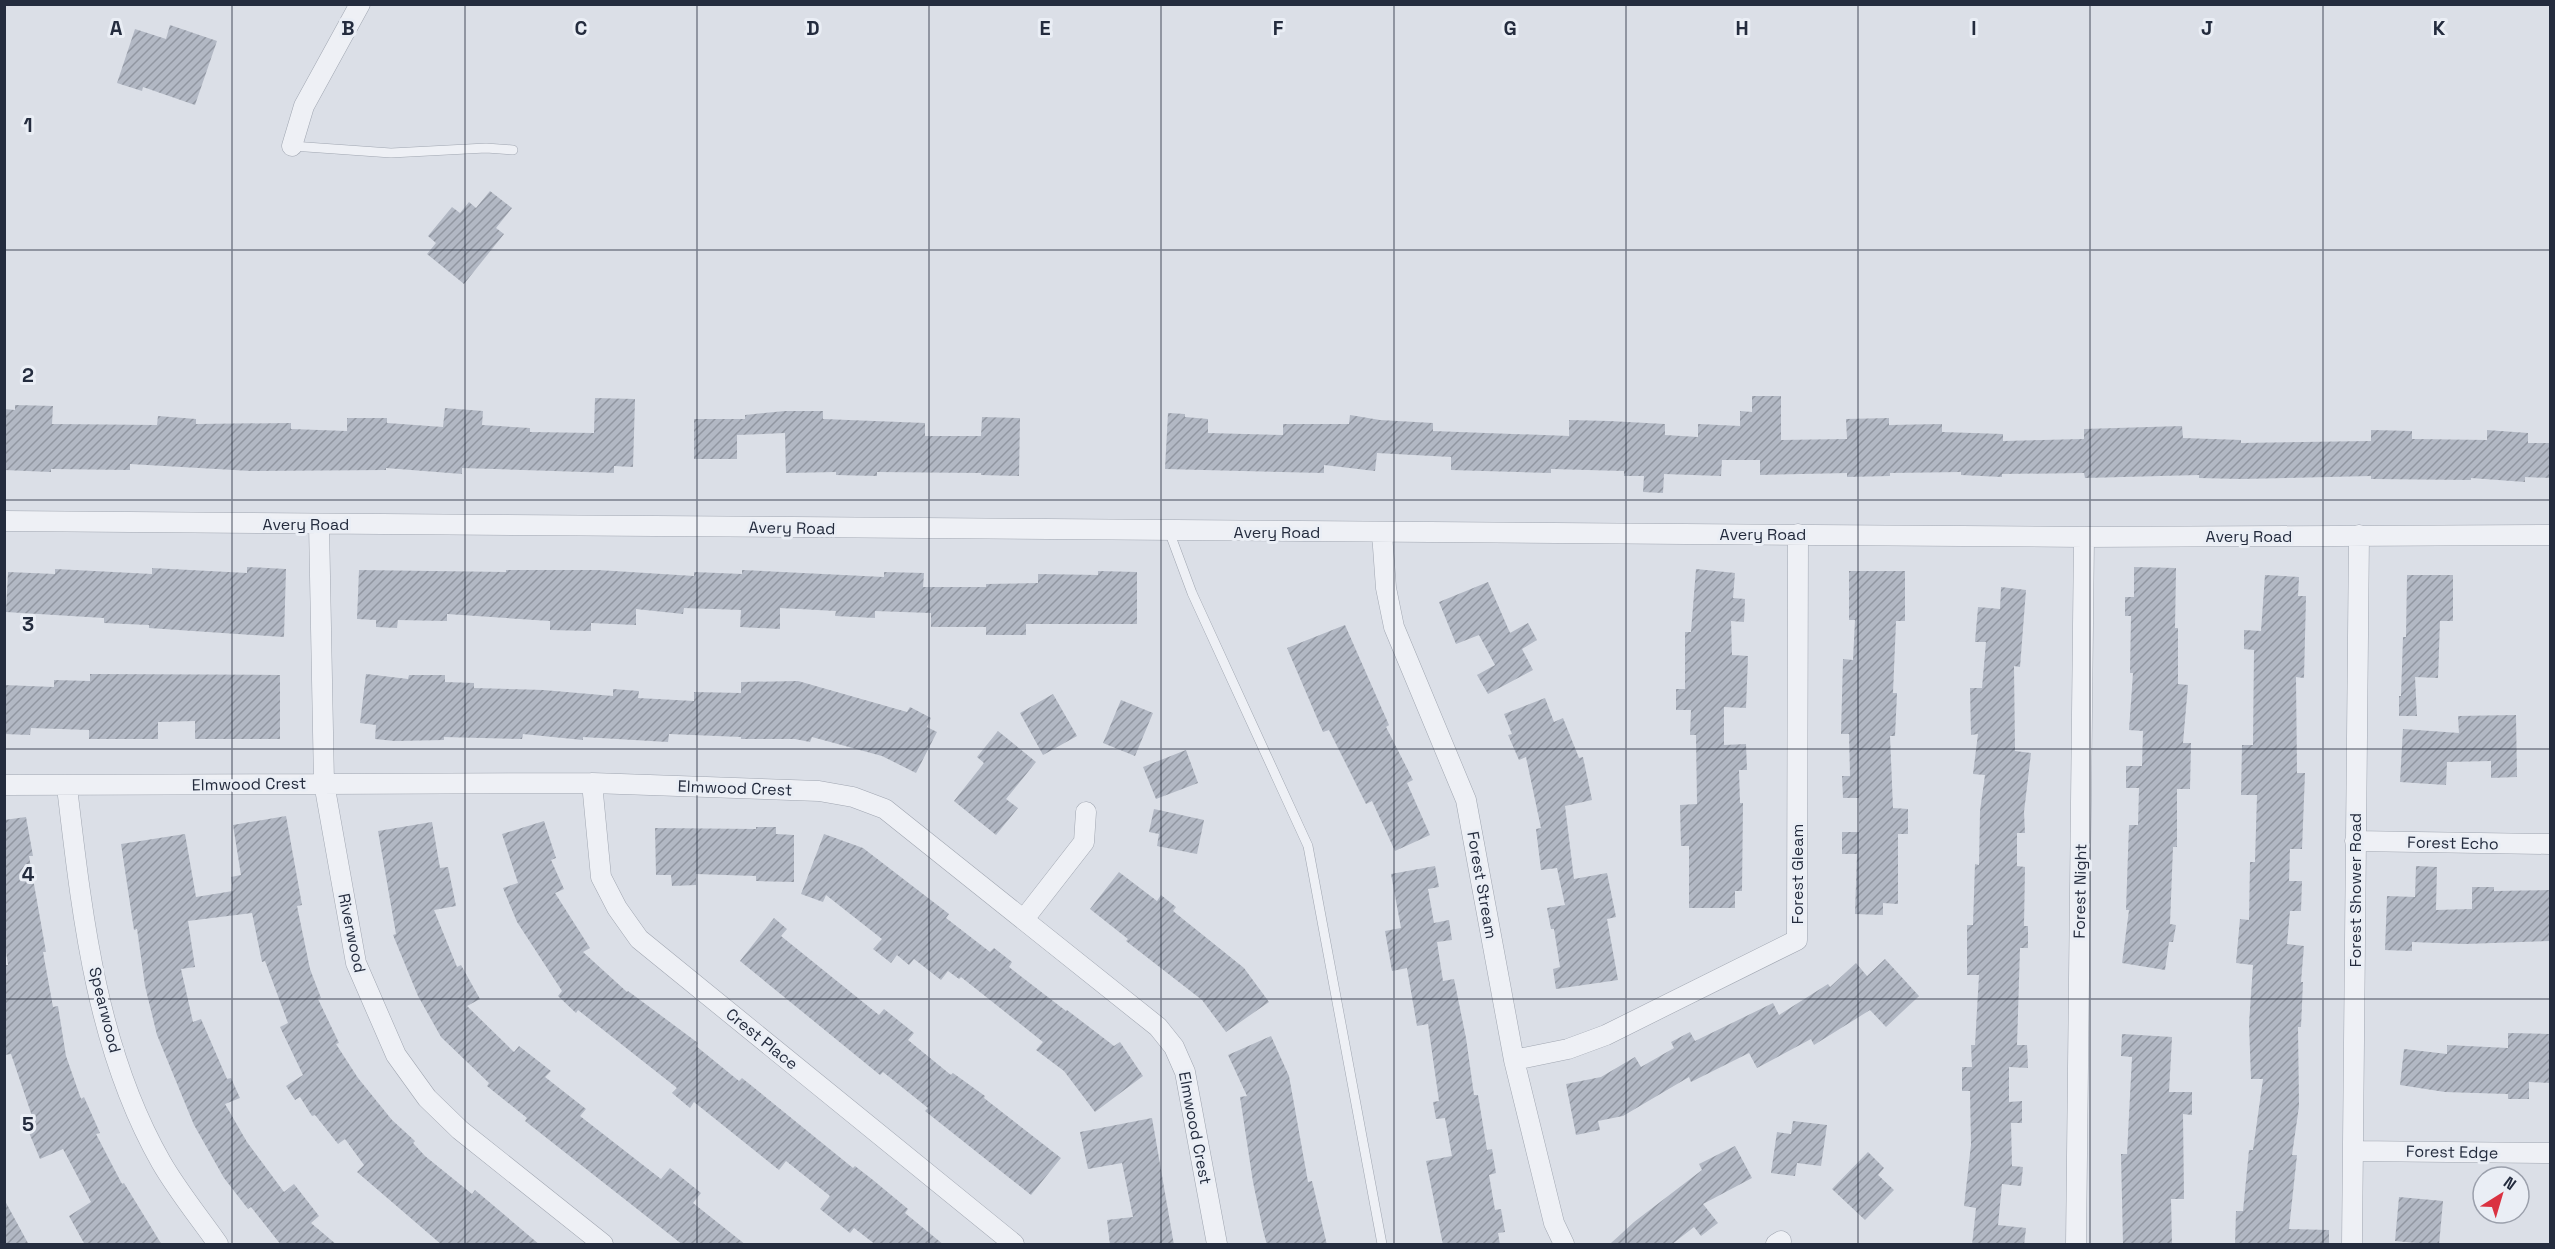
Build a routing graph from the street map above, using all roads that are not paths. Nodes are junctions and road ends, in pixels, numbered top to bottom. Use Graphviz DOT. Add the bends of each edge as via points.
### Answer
graph roads {
  1 [pos="360,4"];
  2 [pos="292,146"];
  3 [pos="513,150"];
  4 [pos="4,521"];
  5 [pos="319,524"];
  6 [pos="1169,531"];
  7 [pos="1382,533"];
  8 [pos="1798,534"];
  9 [pos="2359,535"];
  10 [pos="2550,535"];
  11 [pos="2084,537"];
  12 [pos="324,783"];
  13 [pos="592,783"];
  14 [pos="4,785"];
  15 [pos="67,786"];
  16 [pos="1086,812"];
  17 [pos="2355,842"];
  18 [pos="2550,844"];
  19 [pos="1024,919"];
  20 [pos="1514,1060"];
  21 [pos="2354,1150"];
  22 [pos="2550,1153"];
  23 [pos="218,1245"];
  24 [pos="603,1245"];
  25 [pos="1014,1245"];
  26 [pos="1217,1245"];
  27 [pos="1382,1245"];
  28 [pos="1564,1245"];
  29 [pos="2076,1245"];
  30 [pos="2352,1245"];
  1 -- 2 [label="street" via="304,106"];
  2 -- 3 [label="lane" via="391,153 486,147"];
  4 -- 5 [label="street, Avery Road"];
  5 -- 6 [label="street, Avery Road"];
  5 -- 12 [label="street, Riverwood"];
  6 -- 7 [label="street, Avery Road"];
  6 -- 27 [label="lane" via="1192,593 1308,846"];
  7 -- 8 [label="street, Avery Road"];
  7 -- 20 [label="street, Forest Stream" via="1394,627 1466,800"];
  8 -- 11 [label="street, Avery Road"];
  8 -- 20 [label="street, Forest Gleam" via="1797,940 1606,1035 1568,1049"];
  9 -- 10 [label="street, Avery Road"];
  9 -- 11 [label="street, Avery Road"];
  9 -- 17 [label="street, Forest Shower Road"];
  11 -- 29 [label="street, Forest Night"];
  12 -- 13 [label="street, Elmwood Crest"];
  12 -- 15 [label="street, Elmwood Crest"];
  12 -- 24 [label="street, Riverwood" via="356,963 396,1055 427,1098 460,1130"];
  13 -- 19 [label="street, Elmwood Crest" via="819,792 853,797 885,809"];
  13 -- 25 [label="street, Crest Place" via="601,877 639,939"];
  14 -- 15 [label="street, Elmwood Crest"];
  15 -- 23 [label="street, Spearwood" via="79,890 106,1030 130,1096 161,1162"];
  16 -- 19 [label="street" via="1084,842"];
  17 -- 18 [label="street, Forest Echo"];
  17 -- 21 [label="street, Forest Shower Road"];
  19 -- 26 [label="street, Elmwood Crest" via="1158,1027 1174,1047 1185,1072"];
  20 -- 28 [label="street, Forest Stream" via="1554,1223"];
  21 -- 22 [label="street, Forest Edge"];
  21 -- 30 [label="street, Forest Shower Road"];
}
